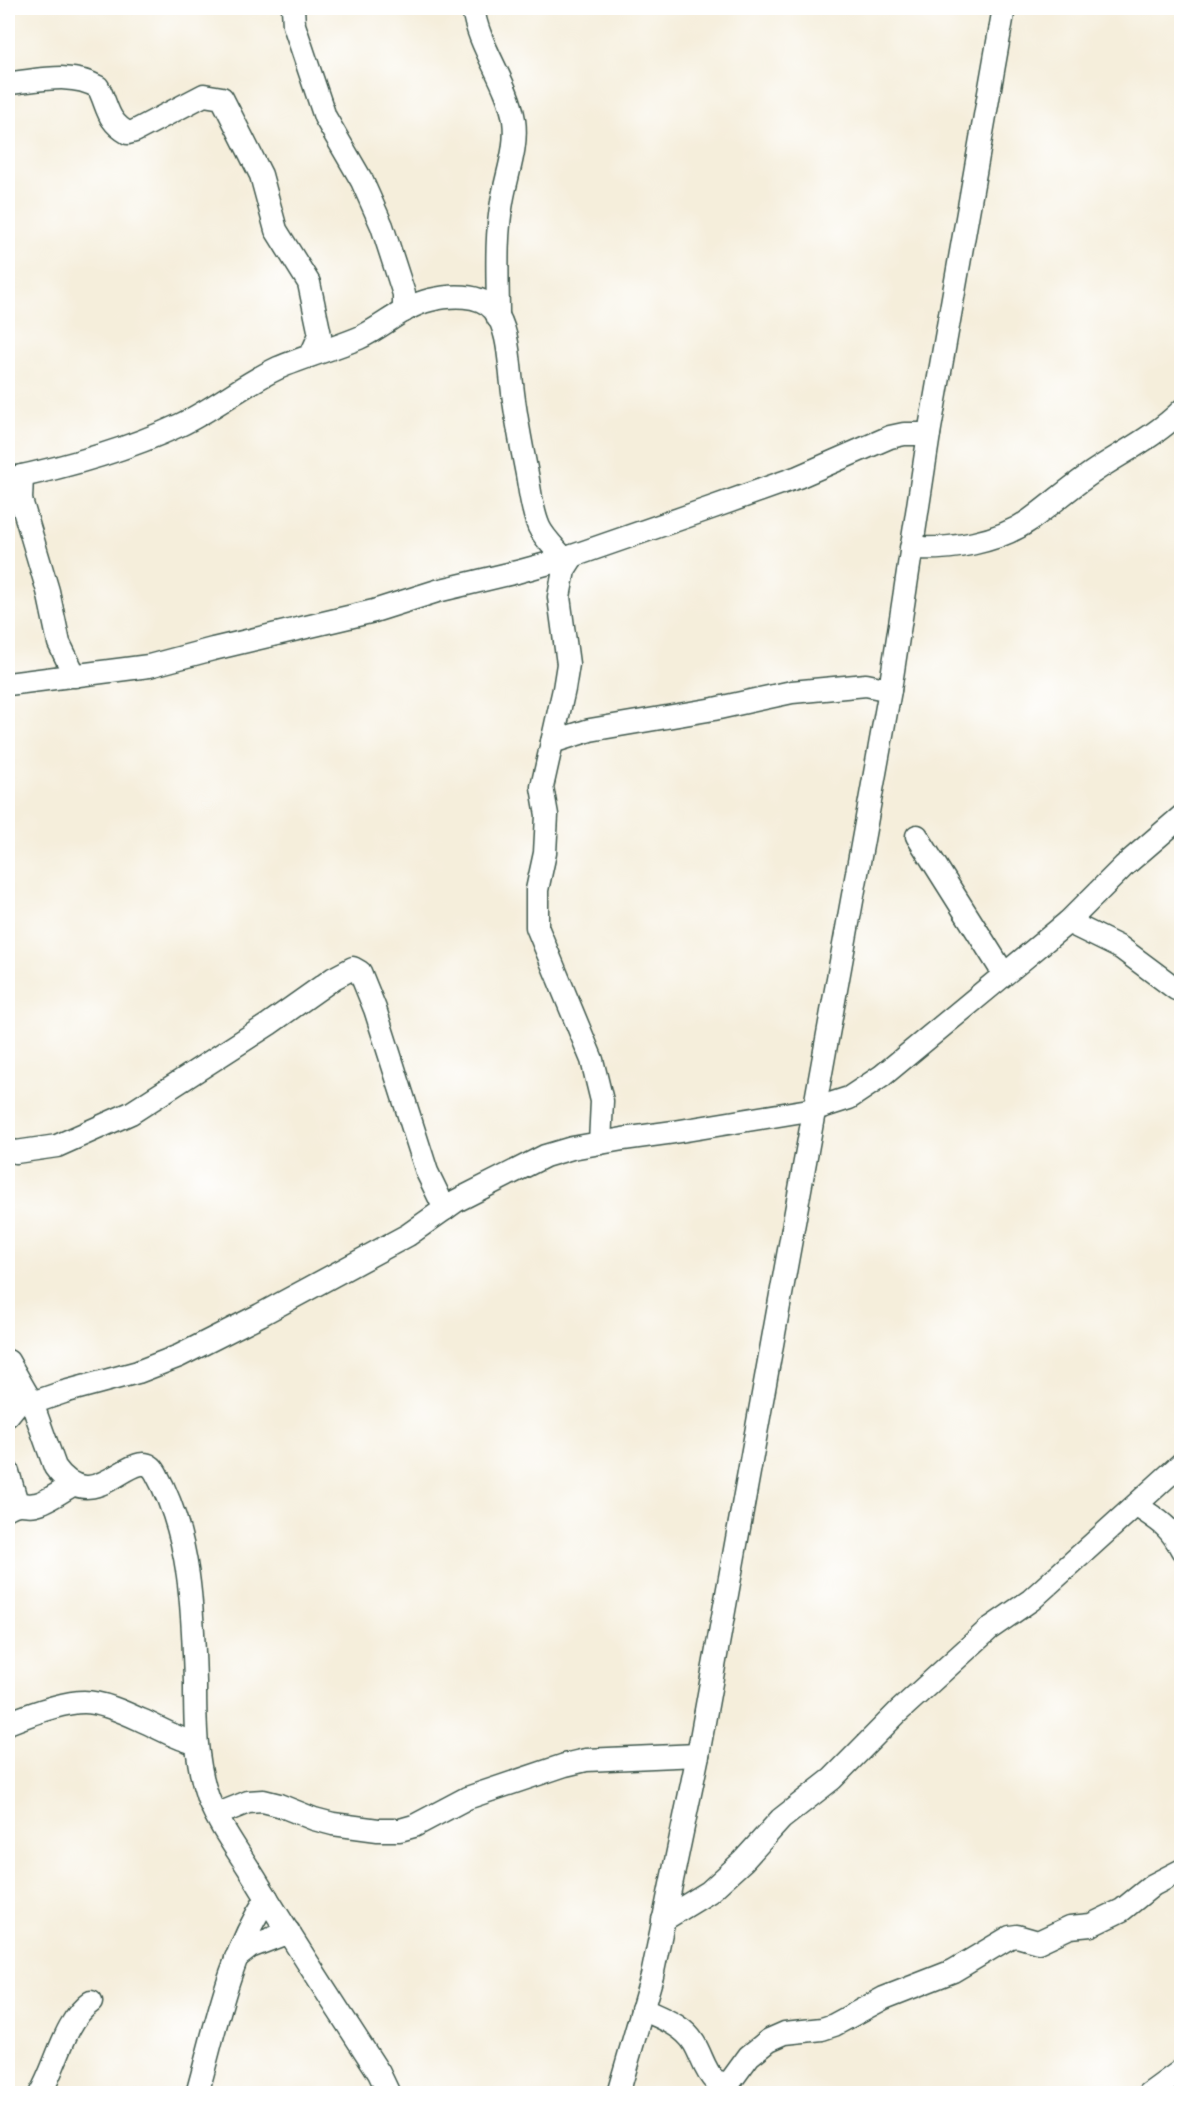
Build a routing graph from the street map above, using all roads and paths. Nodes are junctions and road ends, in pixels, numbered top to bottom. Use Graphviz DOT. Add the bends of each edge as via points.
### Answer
graph roads {
  1 [pos="293,8"];
  2 [pos="473,8"];
  3 [pos="1004,8"];
  4 [pos="8,83"];
  5 [pos="498,281"];
  6 [pos="474,297"];
  7 [pos="411,302"];
  8 [pos="498,318"];
  9 [pos="321,346"];
  10 [pos="1182,410"];
  11 [pos="930,434"];
  12 [pos="14,486"];
  13 [pos="911,548"];
  14 [pos="568,557"];
  15 [pos="75,676"];
  16 [pos="8,684"];
  17 [pos="890,690"];
  18 [pos="552,742"];
  19 [pos="1182,816"];
  20 [pos="917,836"];
  21 [pos="1068,922"];
  22 [pos="1004,974"];
  23 [pos="1182,991"];
  24 [pos="814,1109"];
  25 [pos="600,1143"];
  26 [pos="8,1150"];
  27 [pos="445,1209"];
  28 [pos="8,1361"];
  29 [pos="29,1398"];
  30 [pos="8,1415"];
  31 [pos="1182,1463"];
  32 [pos="8,1472"];
  33 [pos="67,1481"];
  34 [pos="12,1505"];
  35 [pos="1137,1506"];
  36 [pos="1182,1550"];
  37 [pos="8,1722"];
  38 [pos="196,1743"];
  39 [pos="698,1755"];
  40 [pos="216,1815"];
  41 [pos="1182,1870"];
  42 [pos="267,1898"];
  43 [pos="663,1920"];
  44 [pos="289,1932"];
  45 [pos="236,1958"];
  46 [pos="90,2002"];
  47 [pos="642,2009"];
  48 [pos="1182,2070"];
  49 [pos="40,2094"];
  50 [pos="197,2094"];
  51 [pos="389,2094"];
  52 [pos="618,2094"];
  53 [pos="1149,2094"];
  1 -- 7 [label="street" via="294,25 325,117 362,181"];
  2 -- 5 [label="street" via="514,119 512,153 501,203"];
  3 -- 11 [label="street"];
  4 -- 9 [label="street" via="81,79 98,87 108,114 128,133 204,94 222,98 261,175 276,230 309,283"];
  5 -- 6 [label="street"];
  5 -- 8 [label="street"];
  6 -- 7 [label="street"];
  6 -- 8 [label="street" via="483,300"];
  7 -- 9 [label="street" via="374,331"];
  8 -- 14 [label="street" via="508,353 531,499 539,526"];
  9 -- 12 [label="street" via="148,439"];
  10 -- 13 [label="street" via="1027,522 991,538 956,547"];
  11 -- 13 [label="street"];
  11 -- 14 [label="street" via="890,437 798,477"];
  12 -- 15 [label="street" via="48,591 59,643"];
  13 -- 17 [label="street"];
  14 -- 15 [label="street" via="374,611 149,666"];
  14 -- 18 [label="street" via="559,597 568,664"];
  15 -- 16 [label="street"];
  17 -- 18 [label="street" via="866,685 792,692 590,730"];
  17 -- 24 [label="street"];
  18 -- 25 [label="street" via="542,787 547,815 545,853 537,890 537,927 592,1060 603,1101"];
  19 -- 21 [label="street"];
  20 -- 22 [label="street"];
  21 -- 22 [label="street"];
  21 -- 23 [label="street" via="1121,948"];
  22 -- 24 [label="street" via="882,1076 849,1098"];
  24 -- 25 [label="street"];
  24 -- 39 [label="street"];
  25 -- 27 [label="street" via="545,1156"];
  26 -- 27 [label="street" via="57,1146 130,1113 353,968 360,972 375,1009 427,1172"];
  27 -- 29 [label="street" via="408,1235 179,1356 138,1372"];
  28 -- 29 [label="street"];
  29 -- 30 [label="street"];
  29 -- 33 [label="street" via="51,1456"];
  31 -- 35 [label="street"];
  32 -- 34 [label="street"];
  33 -- 34 [label="street" via="35,1504"];
  33 -- 38 [label="street" via="88,1488 143,1464 156,1471 176,1516 192,1601"];
  35 -- 36 [label="street" via="1165,1524"];
  35 -- 43 [label="street" via="1031,1600 989,1629 832,1779 781,1819 709,1892"];
  37 -- 38 [label="street" via="85,1702"];
  38 -- 40 [label="street" via="208,1798"];
  39 -- 40 [label="street" via="586,1760 566,1765 467,1798 400,1830 333,1824 263,1801 248,1802"];
  39 -- 43 [label="street"];
  40 -- 42 [label="street"];
  41 -- 47 [label="street" via="1154,1885 1122,1910 1091,1925 1070,1927 1038,1942 1010,1937 953,1971 884,1998 834,2025 785,2033 749,2056 730,2082 715,2081 696,2045 680,2027"];
  42 -- 44 [label="street"];
  42 -- 45 [label="street"];
  43 -- 47 [label="street"];
  44 -- 45 [label="street" via="250,1947"];
  44 -- 51 [label="street"];
  45 -- 50 [label="street"];
  46 -- 49 [label="street" via="70,2025"];
  47 -- 52 [label="street"];
  48 -- 53 [label="street"];
}
